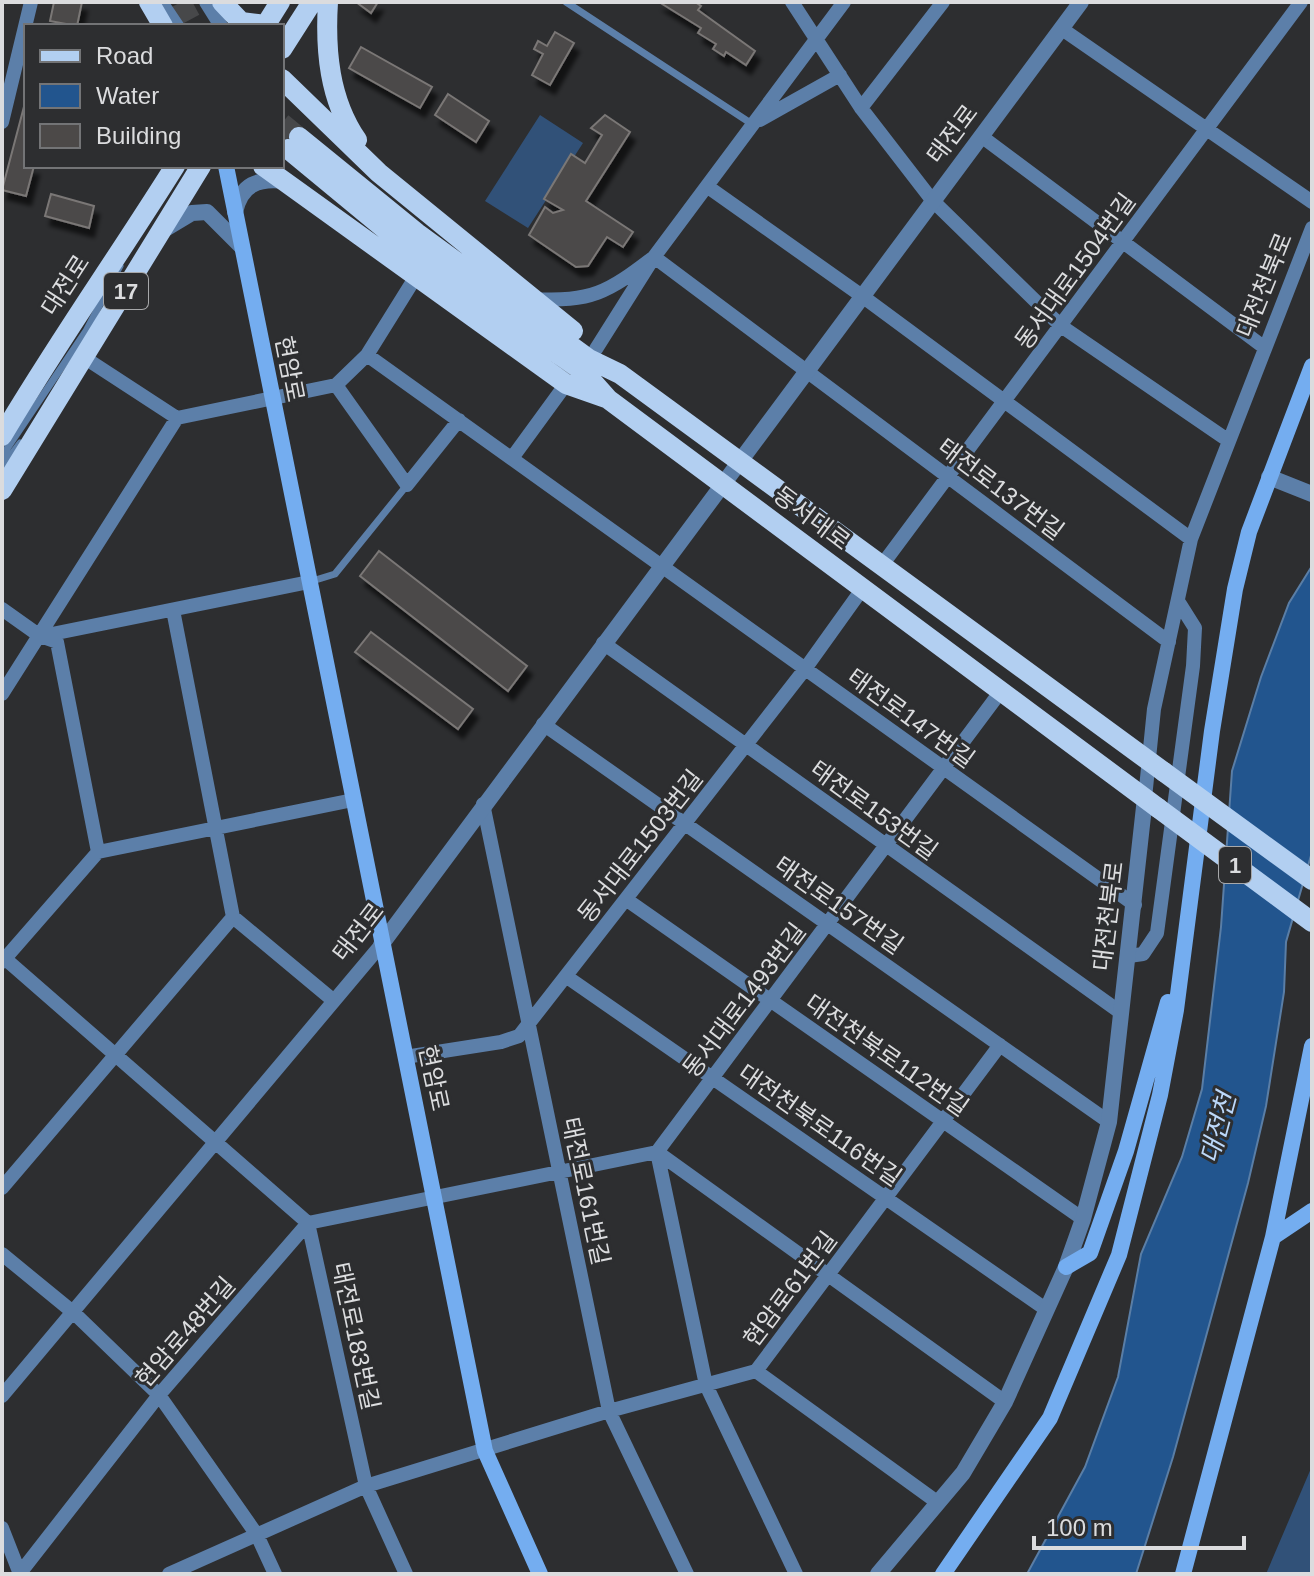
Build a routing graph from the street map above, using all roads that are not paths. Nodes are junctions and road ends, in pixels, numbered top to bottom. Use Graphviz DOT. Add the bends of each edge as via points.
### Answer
graph roads {
  1 [pos="31,2"];
  2 [pos="149,2"];
  3 [pos="161,2"];
  4 [pos="206,2"];
  5 [pos="222,2"];
  6 [pos="280,2"];
  7 [pos="312,2"];
  8 [pos="328,2"];
  9 [pos="566,2"];
  10 [pos="792,2"];
  11 [pos="844,2"];
  12 [pos="943,2"];
  13 [pos="1081,2"];
  14 [pos="1301,2"];
  15 [pos="26,24"];
  16 [pos="162,24"];
  17 [pos="176,24"];
  18 [pos="220,24"];
  19 [pos="257,24"];
  20 [pos="266,24"];
  21 [pos="1062,29"];
  22 [pos="24,31"];
  23 [pos="817,40"];
  24 [pos="284,46"];
  25 [pos="840,75"];
  26 [pos="284,81"];
  27 [pos="861,108"];
  28 [pos="2,122"];
  29 [pos="752,124"];
  30 [pos="1208,128"];
  31 [pos="981,136"];
  32 [pos="174,168"];
  33 [pos="200,168"];
  34 [pos="226,168"];
  35 [pos="266,168"];
  36 [pos="379,173"];
  37 [pos="288,181"];
  38 [pos="708,187"];
  39 [pos="932,200"];
  40 [pos="1312,202"];
  41 [pos="234,213"];
  42 [pos="1312,228"];
  43 [pos="162,231"];
  44 [pos="1122,243"];
  45 [pos="241,246"];
  46 [pos="125,249"];
  47 [pos="654,257"];
  48 [pos="415,278"];
  49 [pos="862,296"];
  50 [pos="532,299"];
  51 [pos="1061,326"];
  52 [pos="1265,348"];
  53 [pos="596,349"];
  54 [pos="367,355"];
  55 [pos="85,358"];
  56 [pos="1312,366"];
  57 [pos="806,372"];
  58 [pos="620,374"];
  59 [pos="566,384"];
  60 [pos="336,385"];
  61 [pos="271,397"];
  62 [pos="608,399"];
  63 [pos="1005,402"];
  64 [pos="47,413"];
  65 [pos="177,418"];
  66 [pos="459,420"];
  67 [pos="2,436"];
  68 [pos="1229,441"];
  69 [pos="2,456"];
  70 [pos="512,458"];
  71 [pos="739,461"];
  72 [pos="2,467"];
  73 [pos="1269,477"];
  74 [pos="949,478"];
  75 [pos="723,484"];
  76 [pos="407,485"];
  77 [pos="2,490"];
  78 [pos="1312,494"];
  79 [pos="1191,539"];
  80 [pos="882,565"];
  81 [pos="661,566"];
  82 [pos="309,582"];
  83 [pos="863,588"];
  84 [pos="1178,601"];
  85 [pos="2,609"];
  86 [pos="173,610"];
  87 [pos="40,636"];
  88 [pos="1169,642"];
  89 [pos="603,643"];
  90 [pos="805,669"];
  91 [pos="1001,691"];
  92 [pos="2,694"];
  93 [pos="543,724"];
  94 [pos="746,745"];
  95 [pos="1157,766"];
  96 [pos="945,769"];
  97 [pos="353,800"];
  98 [pos="1152,803"];
  99 [pos="483,804"];
  100 [pos="685,824"];
  101 [pos="215,828"];
  102 [pos="887,846"];
  103 [pos="98,852"];
  104 [pos="1312,880"];
  105 [pos="627,900"];
  106 [pos="1135,905"];
  107 [pos="233,917"];
  108 [pos="1312,922"];
  109 [pos="828,924"];
  110 [pos="1188,932"];
  111 [pos="381,945"];
  112 [pos="1129,956"];
  113 [pos="3,959"];
  114 [pos="567,977"];
  115 [pos="771,1000"];
  116 [pos="334,1001"];
  117 [pos="1120,1012"];
  118 [pos="529,1025"];
  119 [pos="1000,1045"];
  120 [pos="1312,1046"];
  121 [pos="115,1052"];
  122 [pos="405,1057"];
  123 [pos="713,1078"];
  124 [pos="943,1121"];
  125 [pos="1109,1122"];
  126 [pos="215,1141"];
  127 [pos="657,1152"];
  128 [pos="559,1170"];
  129 [pos="2,1188"];
  130 [pos="433,1196"];
  131 [pos="886,1198"];
  132 [pos="1312,1211"];
  133 [pos="1083,1219"];
  134 [pos="308,1223"];
  135 [pos="1273,1237"];
  136 [pos="2,1254"];
  137 [pos="1066,1267"];
  138 [pos="828,1275"];
  139 [pos="1047,1310"];
  140 [pos="74,1313"];
  141 [pos="756,1371"];
  142 [pos="706,1385"];
  143 [pos="159,1395"];
  144 [pos="2,1396"];
  145 [pos="1005,1402"];
  146 [pos="609,1411"];
  147 [pos="485,1451"];
  148 [pos="366,1486"];
  149 [pos="937,1502"];
  150 [pos="2,1528"];
  151 [pos="257,1535"];
  152 [pos="20,1573"];
  153 [pos="169,1574"];
  154 [pos="275,1574"];
  155 [pos="406,1574"];
  156 [pos="540,1574"];
  157 [pos="687,1574"];
  158 [pos="796,1574"];
  159 [pos="878,1574"];
  160 [pos="943,1574"];
  161 [pos="1183,1574"];
  1 -- 15 [label="street"];
  2 -- 16 [label="main road"];
  3 -- 17 [label="street"];
  4 -- 18 [label="street"];
  5 -- 19 [label="main road" via="241,22"];
  6 -- 20 [label="main road"];
  7 -- 24 [label="main road"];
  8 -- 36 [label="main road" via="325,43 344,121"];
  9 -- 29 [label="lane"];
  10 -- 23 [label="street"];
  11 -- 23 [label="street"];
  12 -- 27 [label="street"];
  13 -- 21 [label="street, 태전로"];
  14 -- 30 [label="street, 동서대로1504번길"];
  21 -- 30 [label="street"];
  21 -- 31 [label="street, 태전로"];
  22 -- 28 [label="street"];
  23 -- 25 [label="street"];
  23 -- 29 [label="street"];
  25 -- 27 [label="street"];
  25 -- 29 [label="street"];
  26 -- 36 [label="main road"];
  27 -- 39 [label="street"];
  29 -- 38 [label="street"];
  30 -- 40 [label="street"];
  30 -- 44 [label="street, 동서대로1504번길"];
  31 -- 39 [label="street, 태전로"];
  31 -- 44 [label="street"];
  32 -- 46 [label="main road, 대전로"];
  33 -- 43 [label="main road, 17"];
  34 -- 41 [label="main road, 현암로"];
  35 -- 37 [label="main road"];
  36 -- 50 [label="main road"];
  37 -- 41 [label="street" via="253,182 239,194"];
  37 -- 48 [label="main road"];
  38 -- 47 [label="street"];
  38 -- 49 [label="street"];
  39 -- 49 [label="street, 태전로"];
  39 -- 51 [label="street"];
  41 -- 45 [label="main road, 현암로"];
  42 -- 52 [label="street, 대전천북로"];
  43 -- 45 [label="street" via="192,213 207,212"];
  43 -- 55 [label="main road, 17"];
  44 -- 51 [label="street, 동서대로1504번길"];
  44 -- 52 [label="street"];
  45 -- 61 [label="main road, 현암로"];
  46 -- 67 [label="main road, 대전로" via="77,313"];
  46 -- 69 [label="lane" via="119,271 86,331"];
  47 -- 50 [label="street" via="592,298"];
  47 -- 53 [label="street"];
  47 -- 57 [label="street"];
  48 -- 54 [label="street"];
  48 -- 59 [label="main road"];
  49 -- 57 [label="street, 태전로"];
  49 -- 63 [label="street"];
  50 -- 53 [label="main road"];
  51 -- 63 [label="street, 동서대로1504번길"];
  51 -- 68 [label="street"];
  52 -- 68 [label="street, 대전천북로"];
  53 -- 58 [label="main road"];
  54 -- 60 [label="street"];
  54 -- 66 [label="street"];
  55 -- 64 [label="main road, 17"];
  55 -- 65 [label="street"];
  56 -- 73 [label="main road"];
  57 -- 71 [label="street, 태전로"];
  57 -- 74 [label="street, 태전로137번길"];
  58 -- 62 [label="main road, 동서대로" via="576,350 293,143 403,244 584,372"];
  58 -- 71 [label="main road, 동서대로"];
  59 -- 62 [label="main road"];
  59 -- 70 [label="street"];
  60 -- 61 [label="street"];
  60 -- 76 [label="street, 현암로"];
  61 -- 65 [label="street"];
  61 -- 82 [label="main road, 현암로"];
  62 -- 75 [label="main road, 동서대로"];
  63 -- 74 [label="street, 동서대로1504번길"];
  63 -- 79 [label="street"];
  64 -- 72 [label="lane"];
  64 -- 77 [label="main road, 17"];
  65 -- 87 [label="street"];
  66 -- 70 [label="street"];
  66 -- 76 [label="street"];
  68 -- 79 [label="street, 대전천북로"];
  70 -- 81 [label="street"];
  71 -- 75 [label="street, 태전로"];
  71 -- 80 [label="main road, 동서대로"];
  73 -- 78 [label="street"];
  73 -- 110 [label="main road" via="1249,532 1224,643"];
  74 -- 80 [label="street, 동서대로1504번길"];
  74 -- 88 [label="street, 태전로137번길"];
  75 -- 81 [label="street, 태전로"];
  75 -- 83 [label="main road, 동서대로"];
  76 -- 82 [label="lane" via="335,574"];
  79 -- 84 [label="street, 대전천북로"];
  80 -- 95 [label="main road, 동서대로"];
  81 -- 89 [label="street, 태전로"];
  81 -- 90 [label="street, 태전로147번길"];
  82 -- 86 [label="street"];
  82 -- 97 [label="main road, 현암로"];
  83 -- 90 [label="street, 동서대로1503번길"];
  83 -- 91 [label="main road, 동서대로"];
  84 -- 88 [label="street, 대전천북로"];
  84 -- 112 [label="street" via="1195,628 1185,742 1157,933 1143,954"];
  85 -- 87 [label="street"];
  86 -- 87 [label="street"];
  86 -- 101 [label="street"];
  87 -- 92 [label="street"];
  87 -- 103 [label="street" via="57,642"];
  88 -- 95 [label="street, 대전천북로" via="1154,709"];
  89 -- 93 [label="street, 태전로"];
  89 -- 94 [label="street, 태전로153번길"];
  90 -- 94 [label="street, 동서대로1503번길"];
  90 -- 96 [label="street, 태전로147번길"];
  91 -- 96 [label="street, 동서대로1493번길"];
  91 -- 98 [label="main road, 동서대로"];
  93 -- 99 [label="street, 태전로"];
  93 -- 100 [label="street, 태전로157번길"];
  94 -- 100 [label="street, 동서대로1503번길"];
  94 -- 102 [label="street, 태전로153번길"];
  95 -- 98 [label="street, 대전천북로"];
  95 -- 104 [label="main road, 동서대로 / 1, bridge"];
  96 -- 102 [label="street, 동서대로1493번길"];
  96 -- 106 [label="street, 태전로147번길"];
  97 -- 101 [label="street"];
  97 -- 111 [label="main road, 현암로"];
  98 -- 106 [label="street, 대전천북로"];
  98 -- 108 [label="main road, 동서대로 / 1, bridge"];
  99 -- 111 [label="street, 태전로"];
  99 -- 118 [label="street, 태전로161번길"];
  100 -- 105 [label="street, 동서대로1503번길"];
  100 -- 109 [label="street, 태전로157번길"];
  101 -- 103 [label="street"];
  101 -- 107 [label="street"];
  102 -- 109 [label="street, 동서대로1493번길"];
  102 -- 117 [label="street, 태전로153번길"];
  103 -- 113 [label="street"];
  105 -- 114 [label="street, 동서대로1503번길"];
  105 -- 115 [label="street, 대전천북로112번길"];
  106 -- 112 [label="street, 대전천북로"];
  107 -- 116 [label="street"];
  107 -- 121 [label="street"];
  109 -- 115 [label="street, 동서대로1493번길"];
  109 -- 119 [label="street, 태전로157번길"];
  110 -- 137 [label="main road" via="1126,1151 1090,1253"];
  110 -- 160 [label="main road" via="1160,1095 1119,1255 1050,1418"];
  111 -- 116 [label="street, 태전로"];
  111 -- 122 [label="main road, 현암로"];
  112 -- 117 [label="street, 대전천북로"];
  113 -- 121 [label="street"];
  114 -- 118 [label="street, 동서대로1503번길"];
  114 -- 123 [label="street, 대전천북로116번길"];
  115 -- 123 [label="street, 동서대로1493번길"];
  115 -- 124 [label="street, 대전천북로112번길"];
  116 -- 126 [label="street, 태전로"];
  117 -- 125 [label="street, 대전천북로"];
  118 -- 122 [label="street, 동서대로1503번길" via="519,1036 501,1042"];
  118 -- 128 [label="street, 태전로161번길"];
  119 -- 124 [label="street, 현암로61번길"];
  119 -- 125 [label="street, 태전로157번길"];
  120 -- 135 [label="main road"];
  121 -- 126 [label="street"];
  121 -- 129 [label="street"];
  122 -- 130 [label="main road, 현암로"];
  123 -- 127 [label="street, 동서대로1493번길"];
  123 -- 131 [label="street, 대전천북로116번길"];
  124 -- 131 [label="street, 현암로61번길"];
  124 -- 133 [label="street, 대전천북로112번길"];
  125 -- 133 [label="street, 대전천북로"];
  126 -- 134 [label="street"];
  126 -- 140 [label="street, 태전로"];
  127 -- 128 [label="street"];
  127 -- 138 [label="street"];
  127 -- 142 [label="street"];
  128 -- 130 [label="street"];
  128 -- 146 [label="street, 태전로161번길"];
  130 -- 134 [label="street"];
  130 -- 147 [label="main road, 현암로"];
  131 -- 138 [label="street, 현암로61번길"];
  131 -- 139 [label="street, 대전천북로116번길"];
  132 -- 135 [label="main road"];
  133 -- 137 [label="street, 대전천북로"];
  134 -- 143 [label="street, 현암로48번길"];
  134 -- 148 [label="street, 태전로183번길"];
  135 -- 161 [label="main road"];
  136 -- 140 [label="street"];
  137 -- 139 [label="street, 대전천북로"];
  138 -- 141 [label="street, 현암로61번길"];
  138 -- 145 [label="street"];
  139 -- 145 [label="street, 대전천북로"];
  140 -- 143 [label="street"];
  140 -- 144 [label="street, 태전로"];
  141 -- 142 [label="street, 현암로61번길"];
  141 -- 149 [label="street"];
  142 -- 146 [label="street, 현암로61번길"];
  142 -- 158 [label="street"];
  143 -- 151 [label="street"];
  143 -- 152 [label="street, 현암로48번길"];
  145 -- 149 [label="street, 대전천북로" via="963,1473"];
  146 -- 147 [label="street, 현암로61번길"];
  146 -- 157 [label="street, 태전로161번길"];
  147 -- 148 [label="street, 현암로61번길"];
  147 -- 156 [label="main road, 현암로"];
  148 -- 151 [label="street, 현암로61번길"];
  148 -- 155 [label="street, 태전로183번길"];
  149 -- 159 [label="street, 대전천북로"];
  150 -- 152 [label="street"];
  151 -- 153 [label="street, 현암로61번길"];
  151 -- 154 [label="street"];
}
